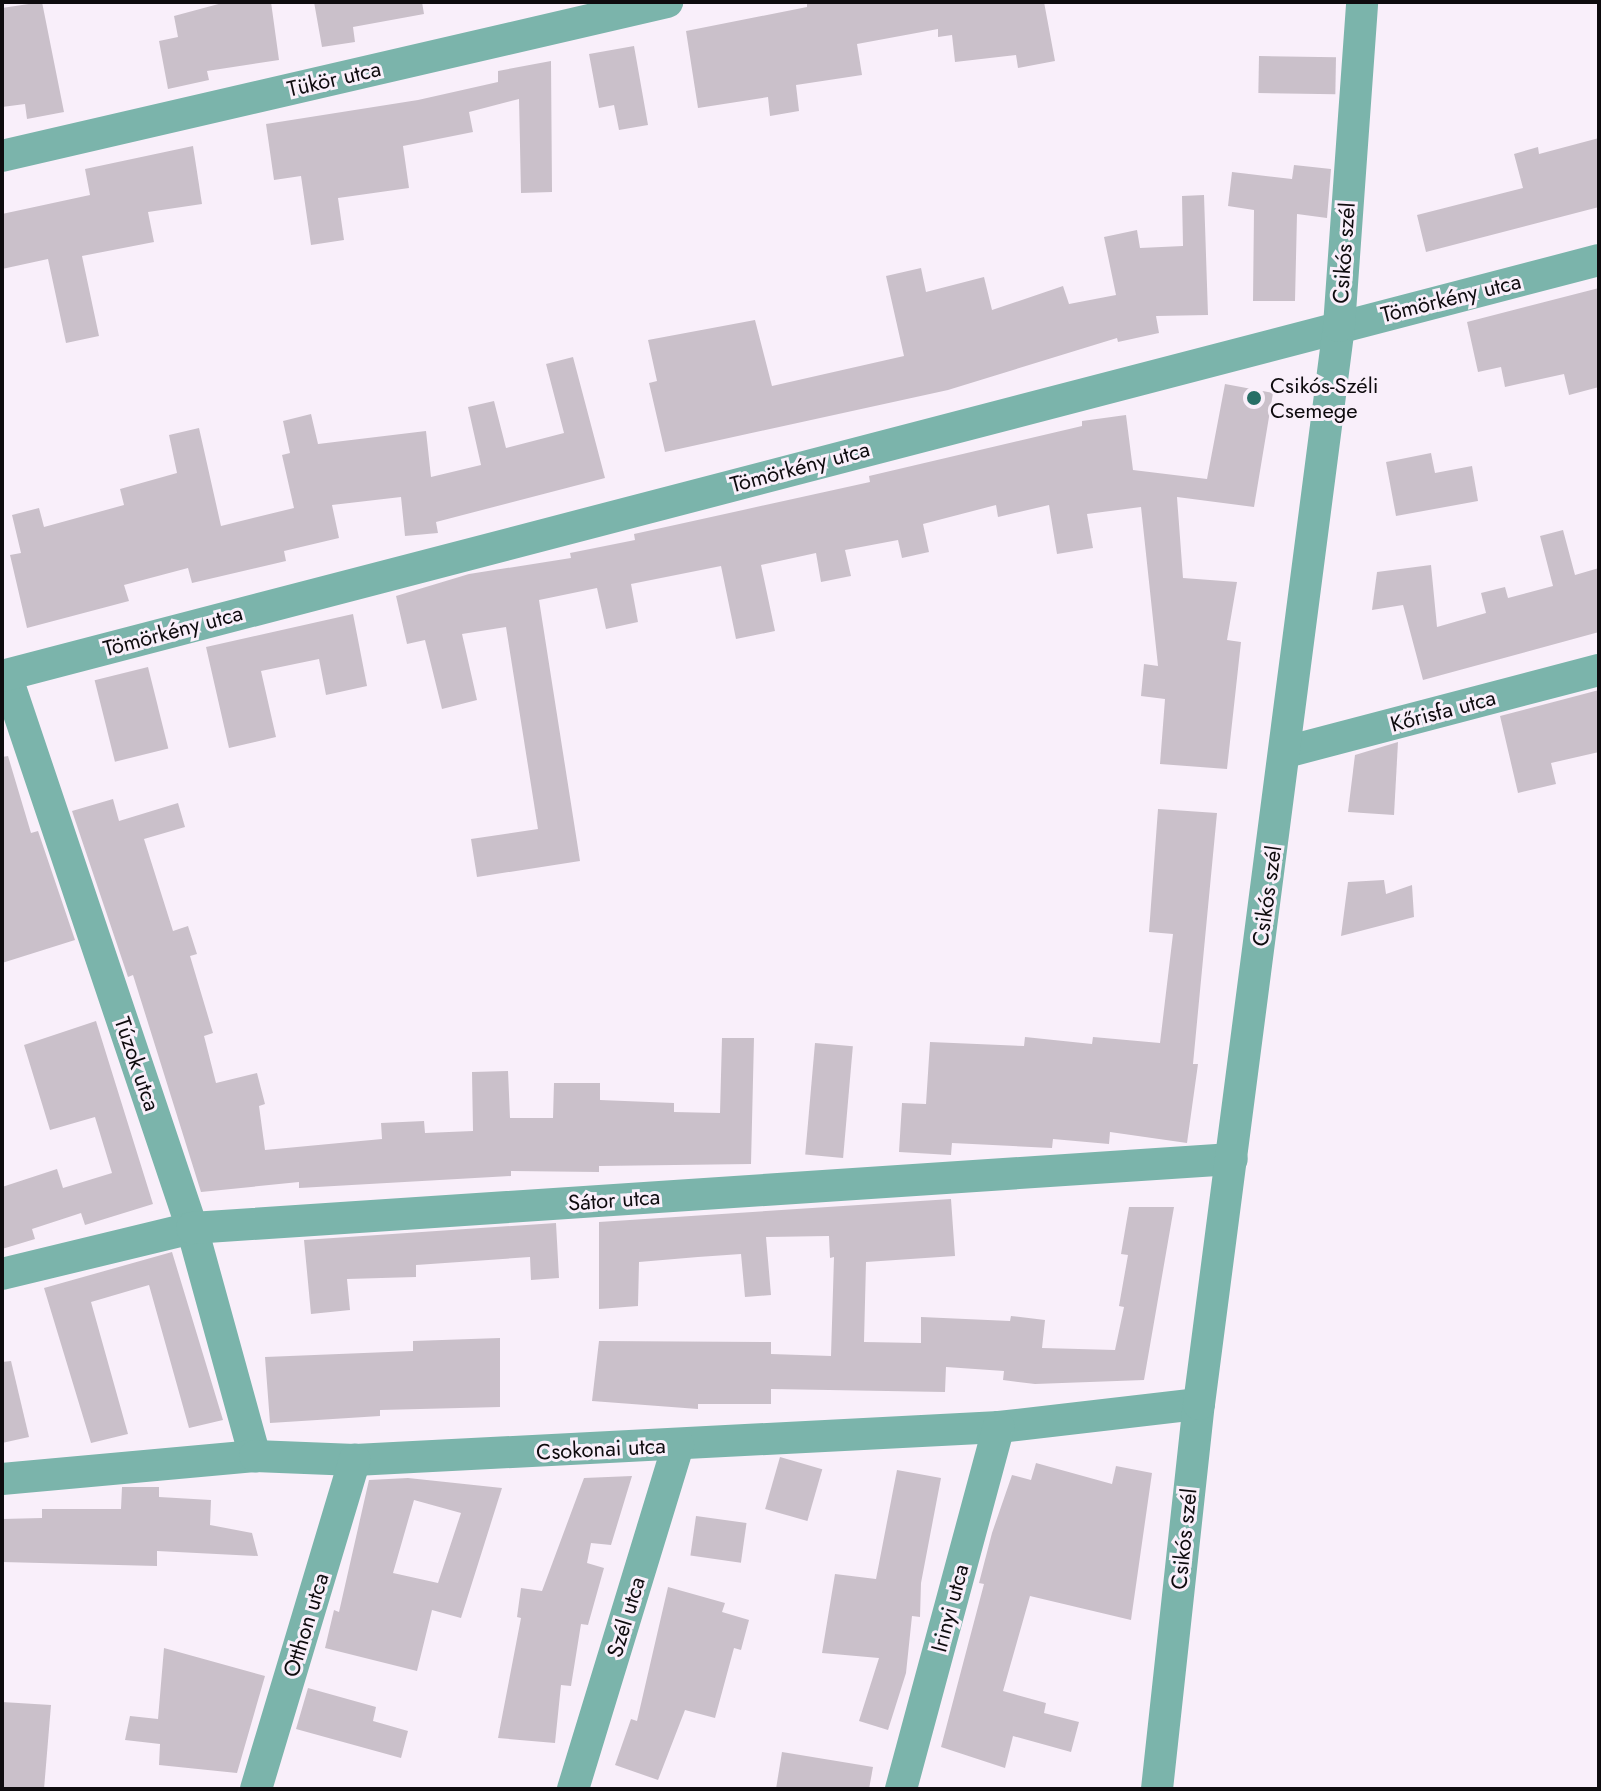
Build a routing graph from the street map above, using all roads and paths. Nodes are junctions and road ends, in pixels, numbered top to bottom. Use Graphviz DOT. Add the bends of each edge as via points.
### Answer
graph roads {
  1 [pos="667,2"];
  2 [pos="1362,2"];
  3 [pos="2,156"];
  4 [pos="1599,260"];
  5 [pos="1339,326"];
  6 [pos="1599,670"];
  7 [pos="4,676"];
  8 [pos="1286,752"];
  9 [pos="1232,1159"];
  10 [pos="192,1228"];
  11 [pos="2,1274"];
  12 [pos="1199,1404"];
  13 [pos="999,1427"];
  14 [pos="678,1445"];
  15 [pos="255,1456"];
  16 [pos="355,1460"];
  17 [pos="2,1479"];
  18 [pos="256,1789"];
  19 [pos="573,1789"];
  20 [pos="901,1789"];
  21 [pos="1157,1789"];
  1 -- 3 [label="street, Tükör utca"];
  2 -- 5 [label="street, Csikós szél"];
  4 -- 5 [label="street, Tömörkény utca"];
  5 -- 7 [label="street, Tömörkény utca"];
  5 -- 8 [label="street, Csikós szél"];
  6 -- 8 [label="street, Kőrisfa utca"];
  7 -- 10 [label="street, Túzok utca"];
  8 -- 9 [label="street, Csikós szél"];
  9 -- 10 [label="street, Sátor utca"];
  9 -- 12 [label="street, Csikós szél"];
  10 -- 11 [label="street, Sátor utca"];
  10 -- 15 [label="street, Túzok utca"];
  12 -- 13 [label="street, Csokonai utca"];
  12 -- 21 [label="street, Csikós szél"];
  13 -- 14 [label="street, Csokonai utca"];
  13 -- 20 [label="street, Irinyi utca"];
  14 -- 16 [label="street, Csokonai utca"];
  14 -- 19 [label="street, Szél utca"];
  15 -- 16 [label="street, Csokonai utca"];
  15 -- 17 [label="street, Csokonai utca"];
  16 -- 18 [label="street, Otthon utca"];
}
